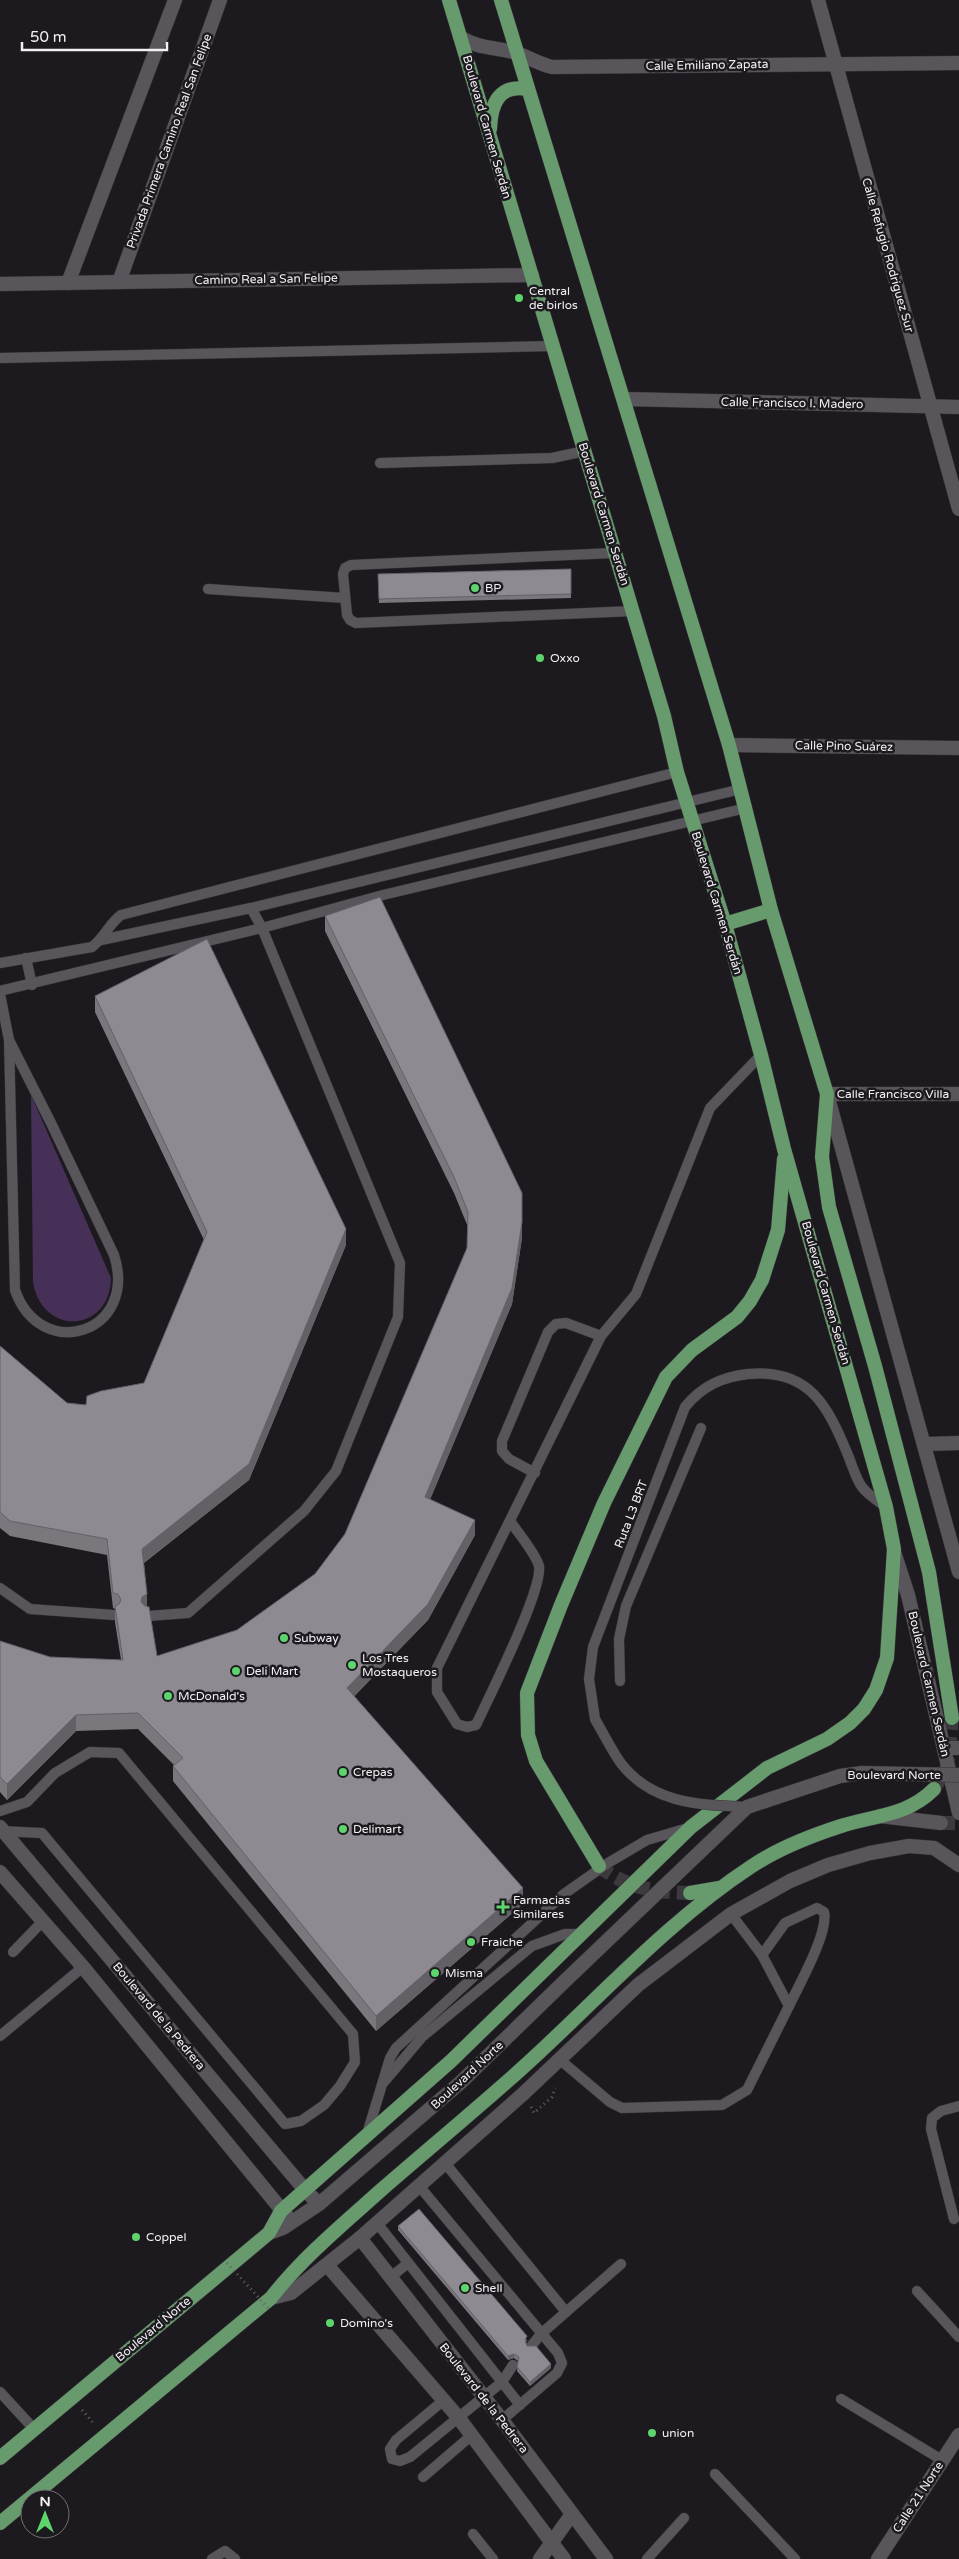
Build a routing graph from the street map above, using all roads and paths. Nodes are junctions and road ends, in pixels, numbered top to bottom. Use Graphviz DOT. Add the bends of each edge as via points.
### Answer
graph roads {
  1 [pos="176,0"];
  2 [pos="220,0"];
  3 [pos="450,0"];
  4 [pos="501,0"];
  5 [pos="818,0"];
  6 [pos="460,37"];
  7 [pos="517,53"];
  8 [pos="838,63"];
  9 [pos="959,63"];
  10 [pos="528,88"];
  11 [pos="489,137"];
  12 [pos="532,275"];
  13 [pos="119,282"];
  14 [pos="68,283"];
  15 [pos="0,284"];
  16 [pos="553,346"];
  17 [pos="0,358"];
  18 [pos="624,399"];
  19 [pos="931,406"];
  20 [pos="959,406"];
  21 [pos="585,451"];
  22 [pos="380,463"];
  23 [pos="959,509"];
  24 [pos="614,553"];
  25 [pos="208,589"];
  26 [pos="346,598"];
  27 [pos="633,611"];
  28 [pos="729,745"];
  29 [pos="959,748"];
  30 [pos="677,772"];
  31 [pos="741,789"];
  32 [pos="686,802"];
  33 [pos="746,808"];
  34 [pos="692,821"];
  35 [pos="251,908"];
  36 [pos="772,910"];
  37 [pos="725,924"];
  38 [pos="262,928"];
  39 [pos="101,940"];
  40 [pos="26,958"];
  41 [pos="0,963"];
  42 [pos="32,985"];
  43 [pos="0,993"];
  44 [pos="9,1040"];
  45 [pos="762,1055"];
  46 [pos="827,1094"];
  47 [pos="959,1094"];
  48 [pos="784,1149"];
  49 [pos="601,1336"];
  50 [pos="701,1428"];
  51 [pos="925,1444"];
  52 [pos="959,1444"];
  53 [pos="535,1474"];
  54 [pos="886,1507"];
  55 [pos="510,1520"];
  56 [pos="894,1549"];
  57 [pos="959,1572"];
  58 [pos="0,1588"];
  59 [pos="114,1615"];
  60 [pos="148,1616"];
  61 [pos="620,1681"];
  62 [pos="952,1718"];
  63 [pos="952,1748"];
  64 [pos="955,1772"];
  65 [pos="934,1789"];
  66 [pos="746,1807"];
  67 [pos="0,1811"];
  68 [pos="959,1813"];
  69 [pos="880,1816"];
  70 [pos="941,1823"];
  71 [pos="691,1828"];
  72 [pos="1,1829"];
  73 [pos="959,1864"];
  74 [pos="599,1866"];
  75 [pos="0,1872"];
  76 [pos="721,1888"];
  77 [pos="690,1893"];
  78 [pos="731,1914"];
  79 [pos="43,1921"];
  80 [pos="582,1934"];
  81 [pos="13,1952"];
  82 [pos="762,1955"];
  83 [pos="83,1967"];
  84 [pos="789,2006"];
  85 [pos="0,2036"];
  86 [pos="559,2059"];
  87 [pos="381,2086"];
  88 [pos="555,2088"];
  89 [pos="959,2106"];
  90 [pos="534,2113"];
  91 [pos="367,2134"];
  92 [pos="445,2163"];
  93 [pos="420,2187"];
  94 [pos="305,2190"];
  95 [pos="319,2204"];
  96 [pos="281,2211"];
  97 [pos="954,2219"];
  98 [pos="292,2222"];
  99 [pos="377,2223"];
  100 [pos="269,2233"];
  101 [pos="360,2238"];
  102 [pos="227,2263"];
  103 [pos="408,2263"];
  104 [pos="621,2264"];
  105 [pos="327,2265"];
  106 [pos="391,2276"];
  107 [pos="917,2291"];
  108 [pos="270,2304"];
  109 [pos="566,2312"];
  110 [pos="542,2333"];
  111 [pos="959,2337"];
  112 [pos="532,2345"];
  113 [pos="513,2366"];
  114 [pos="502,2382"];
  115 [pos="0,2392"];
  116 [pos="72,2398"];
  117 [pos="484,2398"];
  118 [pos="841,2399"];
  119 [pos="444,2400"];
  120 [pos="520,2404"];
  121 [pos="458,2417"];
  122 [pos="502,2420"];
  123 [pos="34,2429"];
  124 [pos="959,2434"];
  125 [pos="472,2435"];
  126 [pos="104,2436"];
  127 [pos="0,2458"];
  128 [pos="942,2460"];
  129 [pos="715,2474"];
  130 [pos="423,2477"];
  131 [pos="572,2514"];
  132 [pos="684,2518"];
  133 [pos="0,2523"];
  134 [pos="473,2534"];
  135 [pos="552,2544"];
  136 [pos="212,2559"];
  137 [pos="235,2559"];
  138 [pos="493,2559"];
  139 [pos="540,2559"];
  140 [pos="564,2559"];
  141 [pos="606,2559"];
  142 [pos="647,2559"];
  143 [pos="795,2559"];
  144 [pos="878,2559"];
  1 -- 14 [label="street"];
  2 -- 13 [label="street, Privada Primera Camino Real San Felipe"];
  3 -- 6 [label="main road, Boulevard Carmen Serdán"];
  4 -- 7 [label="main road"];
  5 -- 8 [label="street, Calle Refugio Rodríguez Sur"];
  6 -- 7 [label="street, Calle Emiliano Zapata" via="476,46"];
  6 -- 11 [label="main road, Boulevard Carmen Serdán"];
  7 -- 8 [label="street, Calle Emiliano Zapata" via="552,67"];
  7 -- 10 [label="main road"];
  8 -- 9 [label="street, Calle Emiliano Zapata"];
  8 -- 19 [label="street, Calle Refugio Rodríguez Sur" via="845,99"];
  10 -- 11 [label="main road" via="514,86 505,90 495,102"];
  10 -- 18 [label="main road"];
  11 -- 12 [label="main road, Boulevard Carmen Serdán"];
  12 -- 13 [label="street, Camino Real a San Felipe"];
  12 -- 16 [label="main road, Boulevard Carmen Serdán"];
  13 -- 14 [label="street, Camino Real a San Felipe"];
  14 -- 15 [label="street, Camino Real a San Felipe"];
  16 -- 17 [label="lane"];
  16 -- 21 [label="main road, Boulevard Carmen Serdán"];
  18 -- 19 [label="street, Calle Francisco I. Madero"];
  18 -- 28 [label="main road"];
  19 -- 20 [label="street, Calle Francisco I. Madero"];
  19 -- 23 [label="street, Calle Refugio Rodríguez Sur"];
  21 -- 22 [label="lane" via="552,458"];
  21 -- 24 [label="main road, Boulevard Carmen Serdán"];
  24 -- 26 [label="lane" via="351,565 343,574"];
  24 -- 27 [label="main road, Boulevard Carmen Serdán"];
  25 -- 26 [label="lane"];
  26 -- 27 [label="lane" via="347,615 356,623"];
  27 -- 30 [label="main road, Boulevard Carmen Serdán"];
  28 -- 29 [label="street, Calle Pino Suárez"];
  28 -- 31 [label="main road"];
  30 -- 32 [label="main road, Boulevard Carmen Serdán"];
  30 -- 39 [label="lane" via="121,915"];
  31 -- 32 [label="lane"];
  31 -- 33 [label="main road"];
  32 -- 34 [label="main road, Boulevard Carmen Serdán"];
  32 -- 35 [label="lane"];
  33 -- 34 [label="lane"];
  33 -- 36 [label="main road"];
  34 -- 37 [label="main road, Boulevard Carmen Serdán"];
  34 -- 38 [label="lane" via="383,895"];
  35 -- 38 [label="lane"];
  35 -- 39 [label="lane"];
  36 -- 37 [label="main road"];
  36 -- 46 [label="main road"];
  37 -- 45 [label="main road, Boulevard Carmen Serdán"];
  38 -- 42 [label="lane"];
  38 -- 60 [label="lane" via="400,1263 398,1317 336,1471 304,1511 188,1613"];
  39 -- 40 [label="lane" via="92,947"];
  40 -- 41 [label="lane"];
  40 -- 42 [label="lane"];
  42 -- 43 [label="lane"];
  43 -- 44 [label="lane"];
  44 -- 44 [label="lane" via="15,1290 20,1304 38,1324 58,1331 77,1331 102,1320 108,1313 119,1291 120,1273 52,1123"];
  45 -- 48 [label="main road, Boulevard Carmen Serdán"];
  45 -- 49 [label="lane" via="710,1108 636,1294"];
  46 -- 47 [label="street, Calle Francisco Villa"];
  46 -- 51 [label="street"];
  46 -- 62 [label="main road" via="822,1157 829,1206 929,1572"];
  48 -- 54 [label="main road, Boulevard Carmen Serdán"];
  48 -- 74 [label="main road" via="778,1230 762,1280 737,1317 692,1350 666,1377 604,1503 527,1693 527,1728 536,1761"];
  49 -- 53 [label="lane"];
  49 -- 53 [label="lane" via="566,1323 556,1324 548,1332 502,1441 502,1451 509,1459"];
  50 -- 61 [label="lane" via="626,1606 619,1639"];
  51 -- 52 [label="street"];
  51 -- 57 [label="street"];
  53 -- 55 [label="lane"];
  54 -- 56 [label="main road, Boulevard Carmen Serdán"];
  54 -- 66 [label="lane, Ruta L3 BRT, bridge" via="862,1487 832,1417 812,1391 782,1376 757,1373 731,1376 708,1386 685,1407 593,1647 589,1679 595,1719 621,1764 638,1780 664,1796 690,1804"];
  55 -- 55 [label="lane" via="538,1563 539,1576 532,1600 476,1725 468,1727 457,1724 437,1692 437,1668"];
  56 -- 63 [label="street, Boulevard Carmen Serdán"];
  56 -- 71 [label="main road" via="886,1658 876,1690 864,1709 827,1739 767,1768"];
  58 -- 59 [label="lane" via="30,1609"];
  63 -- 64 [label="street, Boulevard Carmen Serdán"];
  64 -- 66 [label="street, Boulevard Norte, bridge" via="840,1776"];
  64 -- 68 [label="street, Boulevard Carmen Serdán"];
  65 -- 69 [label="main road" via="915,1805"];
  66 -- 95 [label="street, Boulevard Norte, bridge" via="461,2082"];
  67 -- 72 [label="lane" via="26,1802 55,1773 90,1752 119,1752 353,2034 355,2062 340,2086 324,2105 301,2121 285,2124 42,1833"];
  69 -- 70 [label="street"];
  69 -- 76 [label="main road" via="818,1834 778,1850"];
  71 -- 80 [label="main road"];
  71 -- 87 [label="lane" via="647,1840 564,1894 396,2048"];
  72 -- 94 [label="street, Boulevard de la Pedrera"];
  73 -- 78 [label="street" via="934,1848 909,1846 870,1853 828,1865 790,1881"];
  75 -- 79 [label="street"];
  76 -- 77 [label="main road"];
  76 -- 108 [label="main road" via="662,1935 520,2069 348,2220 289,2275"];
  78 -- 82 [label="lane"];
  78 -- 86 [label="street" via="638,1985"];
  79 -- 81 [label="lane"];
  79 -- 83 [label="street"];
  80 -- 87 [label="lane" via="565,1934 532,1946 422,2037"];
  80 -- 91 [label="main road" via="451,2061"];
  82 -- 84 [label="lane"];
  82 -- 84 [label="lane" via="786,1922 817,1908 824,1912 826,1921"];
  83 -- 85 [label="lane"];
  83 -- 96 [label="street"];
  84 -- 86 [label="lane" via="747,2090 722,2105 622,2108 610,2102"];
  86 -- 92 [label="street"];
  87 -- 91 [label="lane"];
  88 -- 90 [label="path" via="552,2097"];
  89 -- 97 [label="lane" via="941,2111 932,2118 931,2129"];
  91 -- 94 [label="main road"];
  92 -- 93 [label="street"];
  92 -- 109 [label="lane"];
  93 -- 99 [label="street"];
  93 -- 110 [label="lane"];
  94 -- 95 [label="street, Boulevard de la Pedrera"];
  94 -- 96 [label="main road"];
  95 -- 98 [label="street, Boulevard Norte"];
  96 -- 98 [label="street"];
  96 -- 100 [label="main road"];
  98 -- 100 [label="street, Boulevard Norte"];
  99 -- 101 [label="street"];
  99 -- 103 [label="lane"];
  100 -- 116 [label="main road, Boulevard Norte"];
  101 -- 105 [label="street"];
  101 -- 106 [label="street, Boulevard de la Pedrera"];
  102 -- 108 [label="path, bridge"];
  103 -- 106 [label="lane"];
  103 -- 114 [label="lane"];
  104 -- 109 [label="lane"];
  105 -- 108 [label="street" via="291,2294"];
  105 -- 119 [label="street"];
  106 -- 117 [label="street, Boulevard de la Pedrera"];
  107 -- 111 [label="lane"];
  108 -- 126 [label="main road"];
  109 -- 110 [label="lane"];
  110 -- 112 [label="lane"];
  110 -- 120 [label="lane" via="562,2363 557,2372"];
  113 -- 114 [label="lane"];
  114 -- 117 [label="lane"];
  114 -- 120 [label="lane"];
  115 -- 123 [label="lane"];
  116 -- 123 [label="main road, Boulevard Norte"];
  116 -- 126 [label="path"];
  117 -- 121 [label="lane"];
  117 -- 122 [label="street, Boulevard de la Pedrera"];
  118 -- 128 [label="lane"];
  119 -- 121 [label="street"];
  119 -- 121 [label="lane" via="396,2440 390,2449 392,2459 410,2457"];
  120 -- 122 [label="lane"];
  121 -- 125 [label="street"];
  122 -- 131 [label="street, Boulevard de la Pedrera"];
  123 -- 127 [label="main road, Boulevard Norte"];
  124 -- 128 [label="street, Calle 21 Norte"];
  125 -- 130 [label="lane"];
  125 -- 135 [label="street"];
  126 -- 133 [label="main road"];
  128 -- 144 [label="street, Calle 21 Norte"];
  129 -- 143 [label="lane"];
  131 -- 135 [label="street"];
  131 -- 141 [label="street, Boulevard de la Pedrera"];
  132 -- 142 [label="lane"];
  134 -- 138 [label="lane"];
  135 -- 139 [label="street"];
  135 -- 140 [label="street"];
  136 -- 137 [label="lane" via="225,2552"];
}
